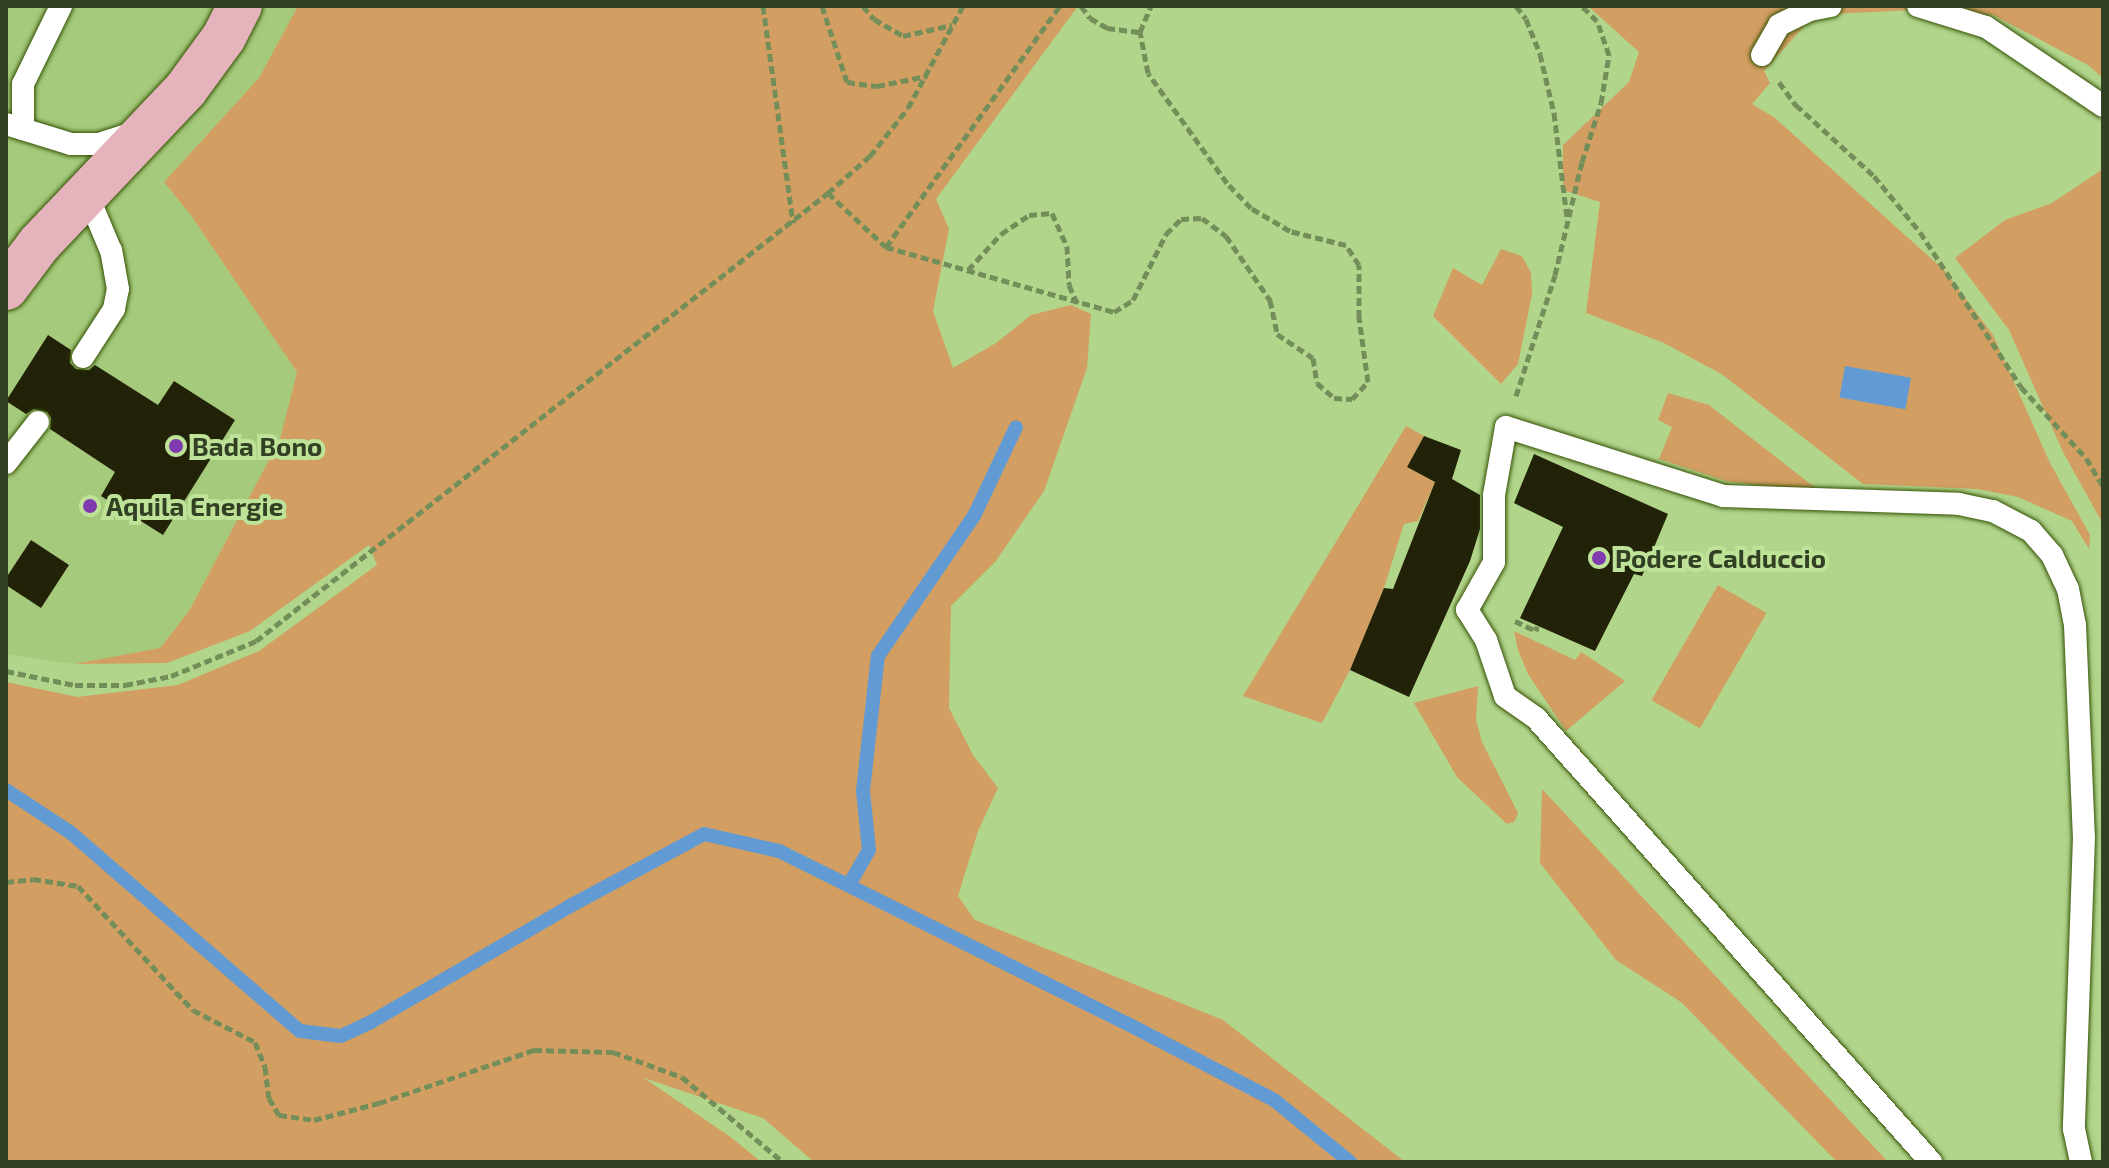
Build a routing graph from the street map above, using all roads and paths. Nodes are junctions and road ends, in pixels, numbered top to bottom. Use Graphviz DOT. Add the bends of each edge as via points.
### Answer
graph roads {
  1 [pos="61,6"];
  2 [pos="240,6"];
  3 [pos="763,6"];
  4 [pos="822,6"];
  5 [pos="863,6"];
  6 [pos="1060,6"];
  7 [pos="1081,6"];
  8 [pos="1151,6"];
  9 [pos="1516,6"];
  10 [pos="1582,6"];
  11 [pos="1831,6"];
  12 [pos="1918,6"];
  13 [pos="962,7"];
  14 [pos="953,25"];
  15 [pos="1140,32"];
  16 [pos="1762,55"];
  17 [pos="927,76"];
  18 [pos="2103,106"];
  19 [pos="155,123"];
  20 [pos="14,126"];
  21 [pos="828,193"];
  22 [pos="87,194"];
  23 [pos="1568,223"];
  24 [pos="793,224"];
  25 [pos="886,247"];
  26 [pos="968,270"];
  27 [pos="6,288"];
  28 [pos="1078,305"];
  29 [pos="83,357"];
  30 [pos="38,422"];
  31 [pos="1506,427"];
  32 [pos="6,463"];
  33 [pos="2103,486"];
  34 [pos="1521,624"];
  35 [pos="1537,626"];
  36 [pos="6,671"];
  37 [pos="6,882"];
  38 [pos="783,1162"];
  39 [pos="1931,1162"];
  40 [pos="2081,1162"];
  1 -- 20 [label="lane" via="23,84"];
  2 -- 19 [label="main road" via="200,72"];
  3 -- 24 [label="path"];
  4 -- 17 [label="path" via="847,82 877,86"];
  5 -- 14 [label="path" via="903,36"];
  6 -- 25 [label="path"];
  7 -- 15 [label="path" via="1107,28"];
  8 -- 15 [label="path"];
  9 -- 23 [label="path" via="1540,54 1554,113"];
  10 -- 23 [label="path" via="1597,21 1609,55"];
  11 -- 16 [label="lane" via="1779,25"];
  12 -- 18 [label="lane" via="1986,27"];
  13 -- 14 [label="path"];
  14 -- 17 [label="path"];
  15 -- 28 [label="path" via="1148,73 1251,208 1290,231 1346,245 1359,265 1368,382 1352,399 1334,398 1317,383 1313,358 1277,334 1270,300 1226,236 1202,218 1181,219 1166,234 1133,300 1114,312"];
  16 -- 33 [label="path" via="1796,105 1874,176 1920,232 2021,387 2086,458"];
  17 -- 21 [label="path" via="870,156"];
  19 -- 20 [label="lane" via="87,145"];
  19 -- 22 [label="main road"];
  21 -- 24 [label="path"];
  21 -- 25 [label="path"];
  22 -- 27 [label="main road"];
  22 -- 29 [label="lane" via="111,251 118,289 110,318"];
  23 -- 31 [label="path"];
  24 -- 36 [label="path" via="256,641 171,676 125,685 75,685"];
  25 -- 26 [label="path"];
  26 -- 28 [label="path"];
  26 -- 28 [label="path" via="1001,234 1029,215 1052,213 1067,246 1069,285"];
  30 -- 32 [label="lane"];
  31 -- 39 [label="lane" via="1494,495 1494,562 1467,610 1486,640 1505,696 1536,718"];
  31 -- 40 [label="lane" via="1723,496 1959,504 1993,511 2031,531 2052,555 2068,589 2075,625 2084,837 2074,1129"];
  34 -- 35 [label="path" via="1536,631"];
  37 -- 38 [label="path" via="33,879 78,886 193,1010 255,1042 269,1098 279,1115 314,1120 534,1050 613,1052 682,1077"];
}
